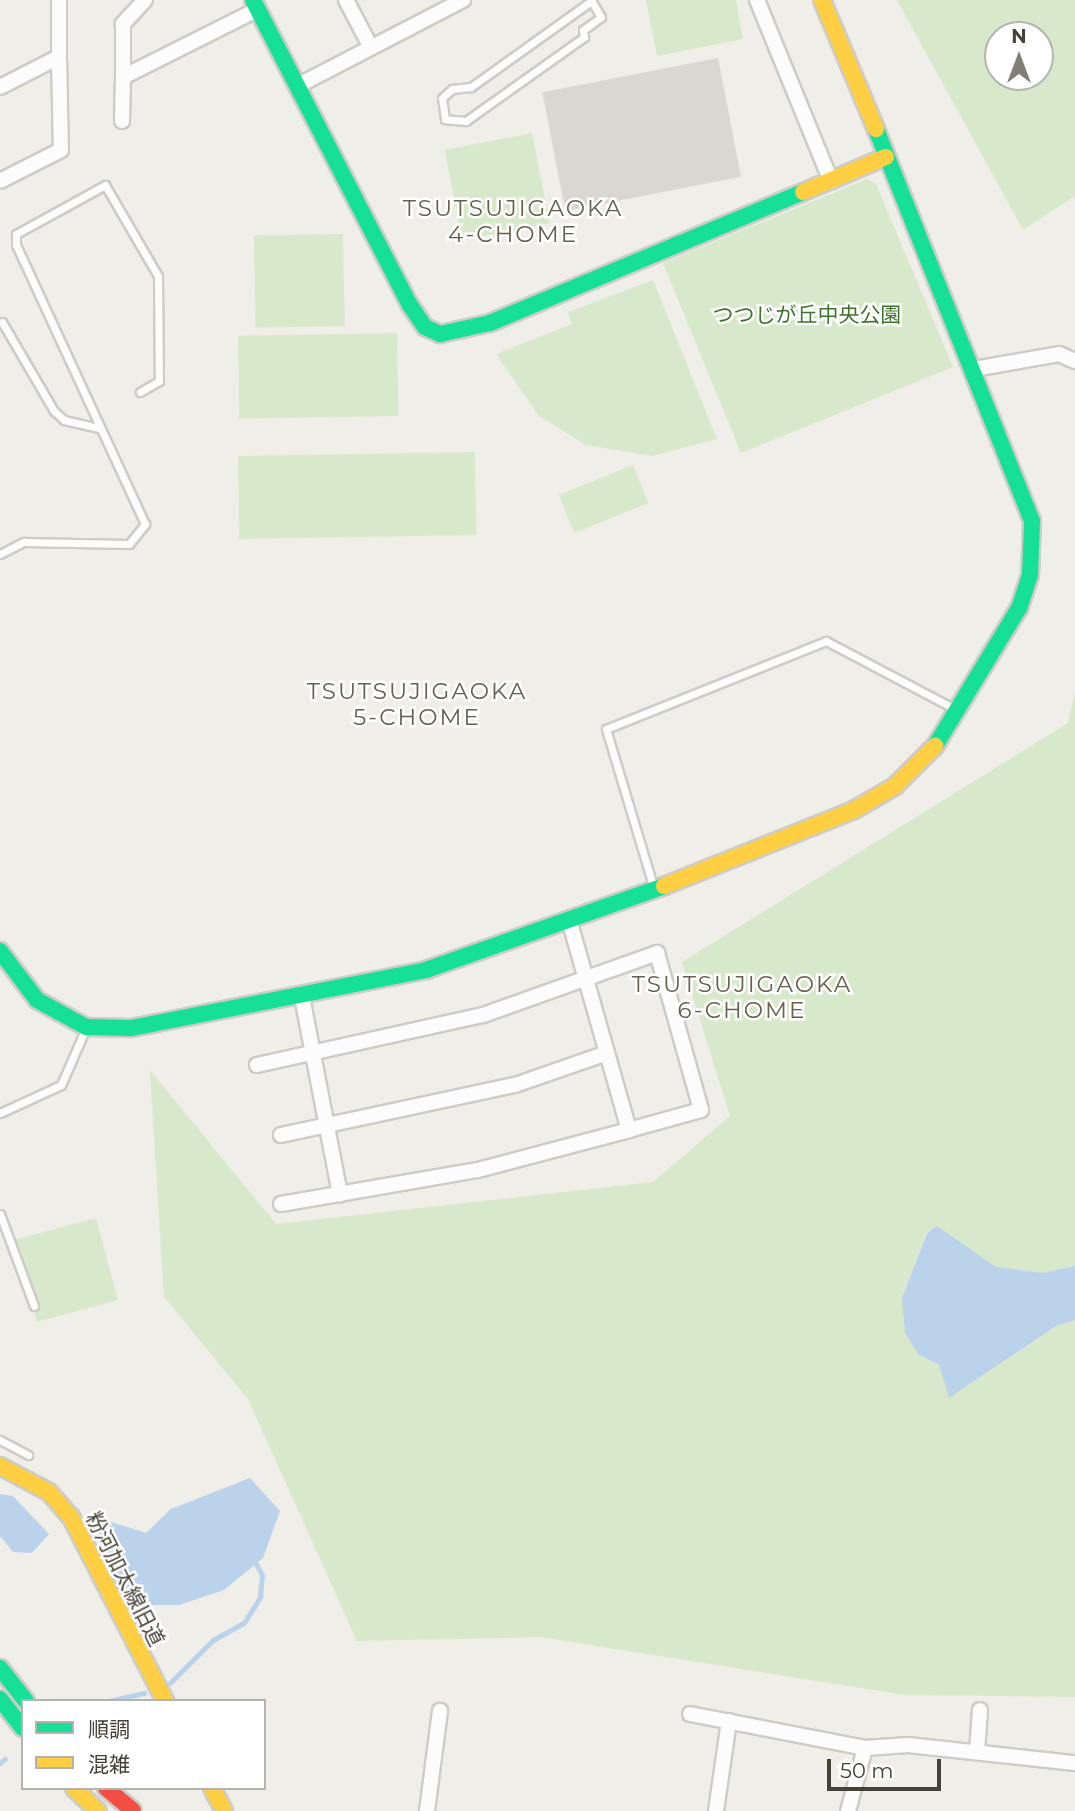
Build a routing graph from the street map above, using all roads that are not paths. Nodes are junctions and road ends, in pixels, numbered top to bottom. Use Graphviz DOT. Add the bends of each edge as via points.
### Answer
graph roads {
  1 [pos="59,0"];
  2 [pos="145,0"];
  3 [pos="346,0"];
  4 [pos="463,0"];
  5 [pos="591,0"];
  6 [pos="757,0"];
  7 [pos="822,0"];
  8 [pos="255,4"];
  9 [pos="439,5"];
  10 [pos="370,46"];
  11 [pos="59,57"];
  12 [pos="123,77"];
  13 [pos="299,85"];
  14 [pos="0,87"];
  15 [pos="122,121"];
  16 [pos="886,158"];
  17 [pos="0,181"];
  18 [pos="831,181"];
  19 [pos="2,322"];
  20 [pos="1075,361"];
  21 [pos="974,369"];
  22 [pos="140,392"];
  23 [pos="100,429"];
  24 [pos="0,554"];
  25 [pos="960,711"];
  26 [pos="654,890"];
  27 [pos="570,923"];
  28 [pos="0,951"];
  29 [pos="586,978"];
  30 [pos="302,997"];
  31 [pos="86,1027"];
  32 [pos="607,1053"];
  33 [pos="313,1055"];
  34 [pos="257,1065"];
  35 [pos="0,1113"];
  36 [pos="327,1126"];
  37 [pos="629,1130"];
  38 [pos="281,1135"];
  39 [pos="340,1194"];
  40 [pos="281,1205"];
  41 [pos="0,1214"];
  42 [pos="34,1306"];
  43 [pos="0,1440"];
  44 [pos="28,1454"];
  45 [pos="0,1466"];
  46 [pos="0,1668"];
  47 [pos="0,1699"];
  48 [pos="24,1699"];
  49 [pos="164,1699"];
  50 [pos="980,1710"];
  51 [pos="440,1711"];
  52 [pos="690,1714"];
  53 [pos="729,1721"];
  54 [pos="21,1725"];
  55 [pos="865,1748"];
  56 [pos="977,1752"];
  57 [pos="1075,1762"];
  58 [pos="76,1790"];
  59 [pos="108,1790"];
  60 [pos="98,1811"];
  61 [pos="133,1811"];
  62 [pos="427,1811"];
  63 [pos="716,1811"];
  64 [pos="848,1811"];
  1 -- 11 [label="street"];
  2 -- 12 [label="street" via="123,24"];
  3 -- 10 [label="street"];
  4 -- 9 [label="street"];
  5 -- 5 [label="lane" via="601,17 583,30 584,37 466,121 445,119 442,97 452,89 471,88"];
  6 -- 18 [label="street"];
  7 -- 16 [label="street"];
  8 -- 12 [label="street"];
  8 -- 13 [label="street"];
  9 -- 10 [label="street"];
  10 -- 13 [label="street"];
  11 -- 14 [label="street"];
  11 -- 17 [label="street" via="61,150"];
  12 -- 15 [label="street"];
  13 -- 18 [label="street" via="410,305 425,327 440,334 490,323"];
  16 -- 18 [label="street"];
  16 -- 21 [label="street"];
  19 -- 23 [label="lane" via="54,411 64,420"];
  20 -- 21 [label="street" via="1059,354"];
  21 -- 25 [label="street" via="1032,521 1030,575"];
  22 -- 23 [label="lane" via="159,381 158,276 105,184 16,234"];
  23 -- 24 [label="lane" via="144,513 140,535 130,544 24,542"];
  25 -- 26 [label="street" via="895,786 854,810"];
  25 -- 26 [label="lane" via="826,641 606,729"];
  26 -- 27 [label="street"];
  27 -- 29 [label="street"];
  27 -- 30 [label="street" via="426,970"];
  28 -- 31 [label="street" via="37,1000"];
  29 -- 32 [label="street"];
  29 -- 33 [label="street" via="457,1023"];
  29 -- 37 [label="street" via="657,953 701,1110"];
  30 -- 31 [label="street" via="174,1022"];
  30 -- 33 [label="street"];
  31 -- 35 [label="lane" via="80,1054 61,1085"];
  32 -- 36 [label="street" via="515,1085"];
  32 -- 37 [label="street"];
  33 -- 34 [label="street"];
  33 -- 36 [label="street"];
  36 -- 38 [label="street"];
  36 -- 39 [label="street"];
  37 -- 39 [label="street" via="478,1170"];
  39 -- 40 [label="street"];
  41 -- 42 [label="lane"];
  43 -- 44 [label="lane"];
  45 -- 49 [label="street, 粉河加太線旧道" via="50,1492 71,1517"];
  46 -- 48 [label="street"];
  47 -- 54 [label="street"];
  50 -- 56 [label="street"];
  51 -- 62 [label="street"];
  52 -- 53 [label="street"];
  53 -- 55 [label="street"];
  53 -- 63 [label="street"];
  55 -- 56 [label="street" via="908,1745"];
  55 -- 64 [label="street"];
  56 -- 57 [label="street"];
  58 -- 60 [label="street"];
  59 -- 61 [label="street"];
}
